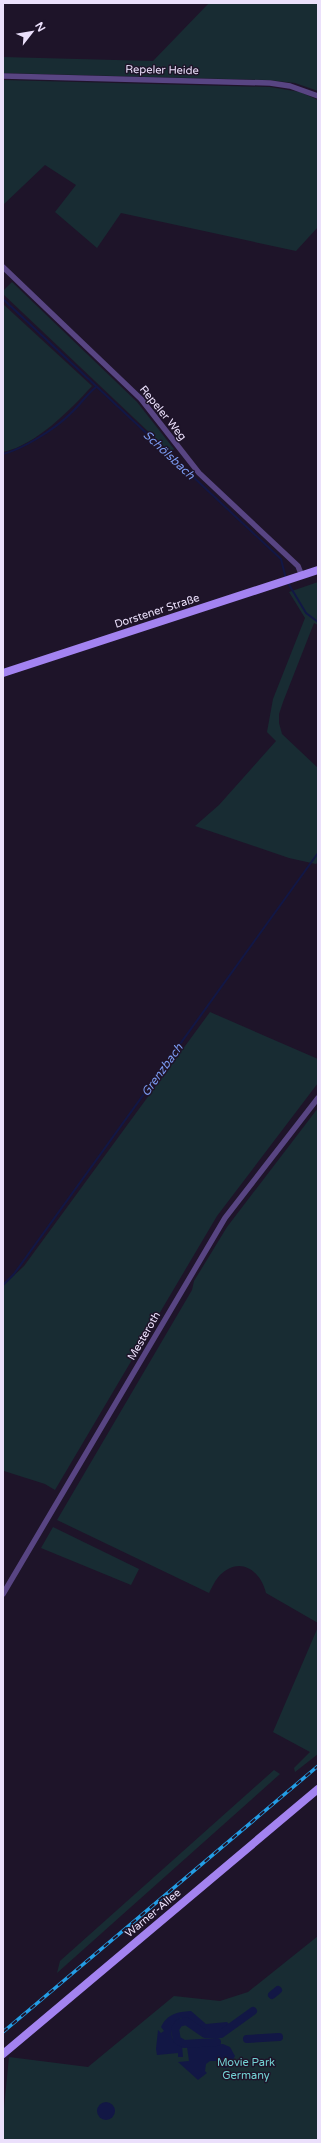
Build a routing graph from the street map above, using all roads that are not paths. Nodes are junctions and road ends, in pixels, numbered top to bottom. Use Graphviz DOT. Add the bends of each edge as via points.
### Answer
graph roads {
  1 [pos="3,76"];
  2 [pos="318,96"];
  3 [pos="3,267"];
  4 [pos="318,570"];
  5 [pos="302,576"];
  6 [pos="3,673"];
  7 [pos="318,1098"];
  8 [pos="3,1594"];
  9 [pos="318,1789"];
  10 [pos="3,2054"];
  1 -- 2 [label="street, Repeler Heide" via="270,83 290,86"];
  3 -- 5 [label="street, Repeler Weg" via="141,399 199,473 298,566"];
  4 -- 5 [label="street, Dorstener Straße"];
  5 -- 6 [label="street, Dorstener Straße"];
  7 -- 8 [label="street, Mesteroth" via="225,1218"];
  9 -- 10 [label="street, Warner-Allee"];
}
